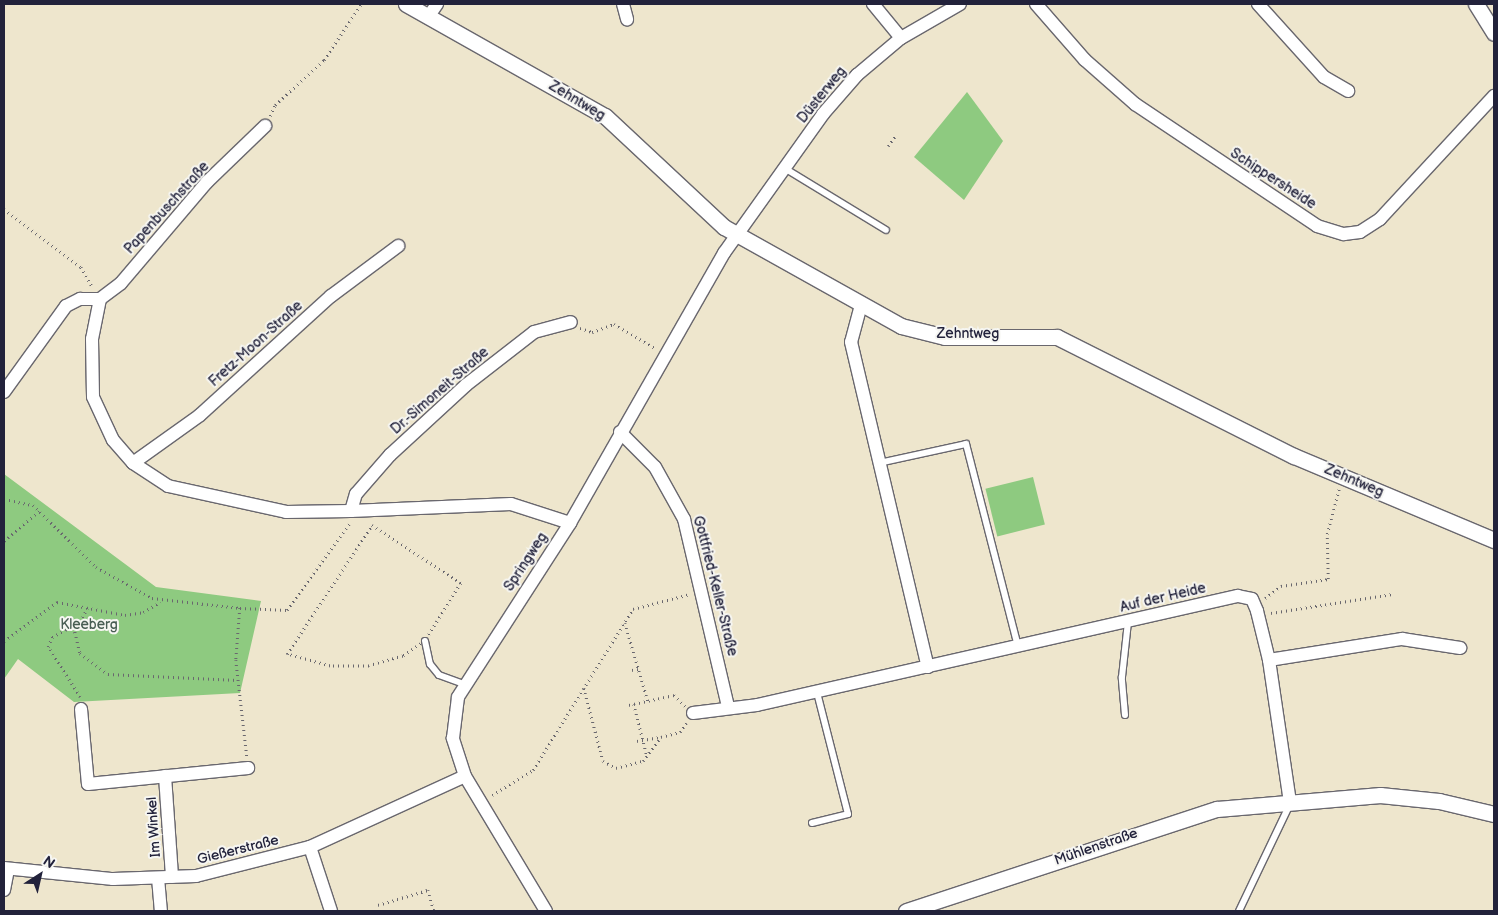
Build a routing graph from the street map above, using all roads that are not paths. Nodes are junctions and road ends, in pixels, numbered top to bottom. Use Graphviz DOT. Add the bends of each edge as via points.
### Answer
graph roads {
  1 [pos="406,4"];
  2 [pos="436,4"];
  3 [pos="623,4"];
  4 [pos="873,4"];
  5 [pos="960,4"];
  6 [pos="1036,4"];
  7 [pos="1258,4"];
  8 [pos="1476,4"];
  9 [pos="428,17"];
  10 [pos="627,19"];
  11 [pos="1494,33"];
  12 [pos="900,38"];
  13 [pos="1348,91"];
  14 [pos="1494,96"];
  15 [pos="265,126"];
  16 [pos="786,169"];
  17 [pos="886,230"];
  18 [pos="738,236"];
  19 [pos="398,246"];
  20 [pos="100,299"];
  21 [pos="861,305"];
  22 [pos="571,322"];
  23 [pos="4,392"];
  24 [pos="620,432"];
  25 [pos="133,463"];
  26 [pos="879,463"];
  27 [pos="355,511"];
  28 [pos="570,523"];
  29 [pos="1494,540"];
  30 [pos="1128,622"];
  31 [pos="425,641"];
  32 [pos="1018,647"];
  33 [pos="1460,648"];
  34 [pos="1269,660"];
  35 [pos="928,667"];
  36 [pos="464,684"];
  37 [pos="817,692"];
  38 [pos="728,707"];
  39 [pos="81,709"];
  40 [pos="693,714"];
  41 [pos="1125,714"];
  42 [pos="248,768"];
  43 [pos="165,776"];
  44 [pos="465,776"];
  45 [pos="1290,802"];
  46 [pos="1494,814"];
  47 [pos="812,823"];
  48 [pos="310,847"];
  49 [pos="6,868"];
  50 [pos="172,876"];
  51 [pos="158,878"];
  52 [pos="4,890"];
  53 [pos="161,911"];
  54 [pos="331,911"];
  55 [pos="546,911"];
  56 [pos="906,911"];
  57 [pos="1239,911"];
  1 -- 9 [label="street, Zehntweg"];
  2 -- 9 [label="street"];
  3 -- 10 [label="street"];
  4 -- 12 [label="street"];
  5 -- 12 [label="street, Düsterweg"];
  6 -- 14 [label="street, Schippersheide" via="1086,60 1135,104 1317,226 1344,234 1360,232 1380,219"];
  7 -- 13 [label="street" via="1324,77"];
  8 -- 11 [label="street"];
  9 -- 18 [label="street, Zehntweg" via="605,116 698,206"];
  12 -- 16 [label="street, Düsterweg" via="840,93"];
  15 -- 20 [label="street, Papenbuschstraße" via="207,182 121,282"];
  16 -- 17 [label="lane"];
  16 -- 18 [label="street, Düsterweg"];
  18 -- 21 [label="street, Zehntweg"];
  18 -- 24 [label="street, Springweg"];
  19 -- 25 [label="street, Fretz-Moon-Straße" via="331,296 200,415"];
  20 -- 23 [label="street" via="80,299 66,306"];
  20 -- 25 [label="street" via="92,339 93,397 113,440"];
  21 -- 26 [label="street" via="851,342"];
  21 -- 29 [label="street, Zehntweg" via="922,333 1057,337 1342,476"];
  22 -- 27 [label="street, Dr.-Simoneit-Straße" via="534,332 466,385 390,455 356,494"];
  24 -- 28 [label="street, Springweg"];
  24 -- 38 [label="street, Gottfried-Keller-Straße" via="655,467 684,519"];
  25 -- 27 [label="street" via="168,486 227,502 286,512"];
  26 -- 32 [label="lane" via="966,444"];
  26 -- 35 [label="street"];
  27 -- 28 [label="street" via="511,504"];
  28 -- 36 [label="street, Springweg"];
  30 -- 32 [label="street, Auf der Heide"];
  30 -- 34 [label="street, Auf der Heide" via="1238,596 1252,599"];
  30 -- 41 [label="lane" via="1122,677"];
  31 -- 36 [label="lane" via="430,664 439,675"];
  32 -- 35 [label="street, Auf der Heide"];
  33 -- 34 [label="street" via="1402,639"];
  34 -- 45 [label="street, Auf der Heide"];
  35 -- 37 [label="street"];
  36 -- 44 [label="street, Springweg" via="452,724 456,754"];
  37 -- 38 [label="street"];
  37 -- 47 [label="lane" via="848,814"];
  38 -- 40 [label="street"];
  39 -- 43 [label="street, Im Winkel" via="88,784"];
  42 -- 43 [label="street, Im Winkel"];
  43 -- 50 [label="street, Im Winkel"];
  44 -- 48 [label="street, Gießerstraße"];
  44 -- 55 [label="street, Springweg"];
  45 -- 46 [label="street, Mühlenstraße" via="1380,795 1438,801"];
  45 -- 56 [label="street, Mühlenstraße" via="1217,809 1177,820"];
  45 -- 57 [label="lane"];
  48 -- 50 [label="street, Gießerstraße" via="235,868"];
  48 -- 54 [label="street"];
  49 -- 51 [label="street, Gießerstraße" via="58,876"];
  49 -- 52 [label="street"];
  50 -- 51 [label="street, Gießerstraße"];
  51 -- 53 [label="street"];
}
